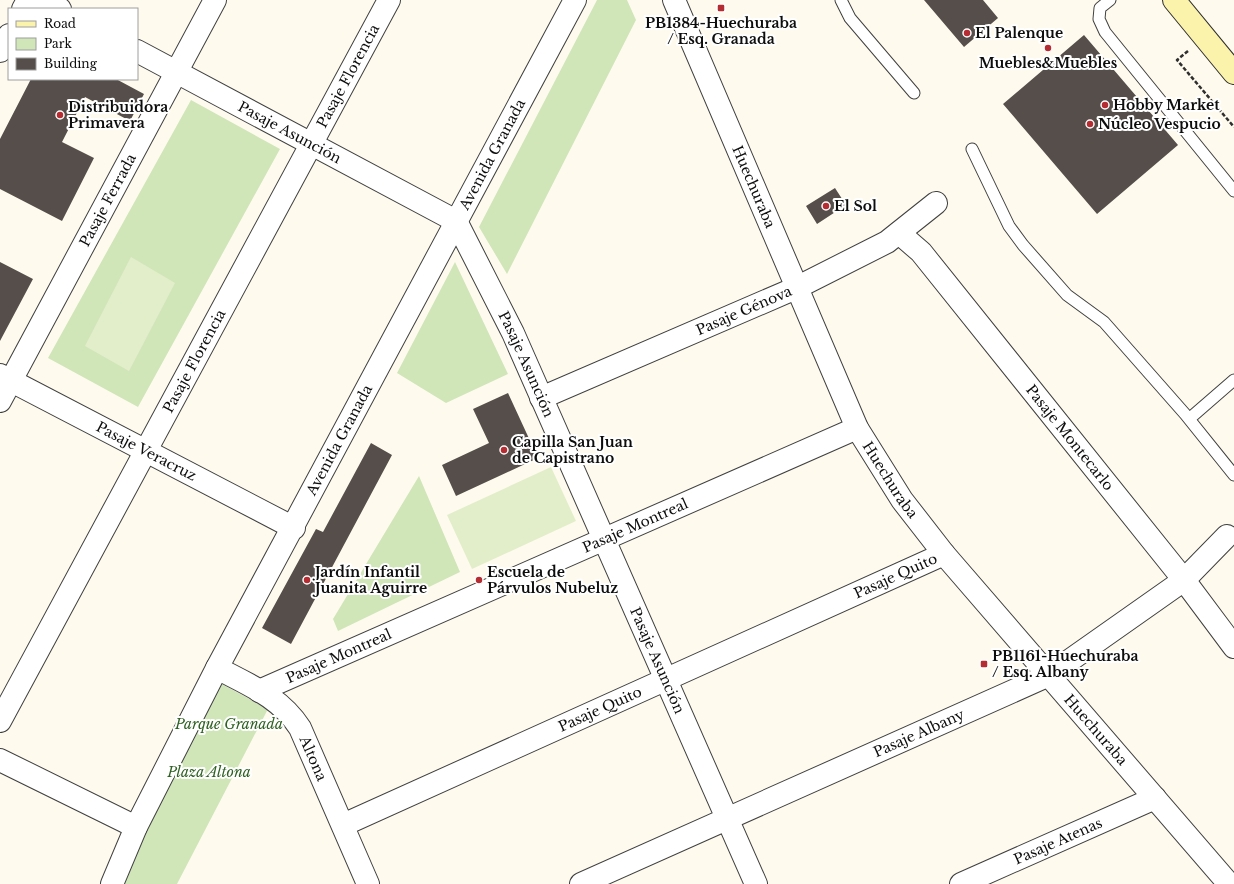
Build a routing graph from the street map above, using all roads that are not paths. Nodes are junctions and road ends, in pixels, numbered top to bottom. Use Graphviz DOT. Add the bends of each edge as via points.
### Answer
graph roads {
  1 [pos="43,0"];
  2 [pos="215,0"];
  3 [pos="389,0"];
  4 [pos="575,0"];
  5 [pos="674,0"];
  6 [pos="841,0"];
  7 [pos="1110,0"];
  8 [pos="1174,0"];
  9 [pos="58,8"];
  10 [pos="8,36"];
  11 [pos="0,51"];
  12 [pos="138,52"];
  13 [pos="176,73"];
  14 [pos="1234,73"];
  15 [pos="914,93"];
  16 [pos="311,145"];
  17 [pos="972,149"];
  18 [pos="1234,191"];
  19 [pos="936,203"];
  20 [pos="456,221"];
  21 [pos="899,233"];
  22 [pos="796,288"];
  23 [pos="6,378"];
  24 [pos="1234,380"];
  25 [pos="541,398"];
  26 [pos="0,401"];
  27 [pos="1189,419"];
  28 [pos="857,428"];
  29 [pos="147,451"];
  30 [pos="1234,474"];
  31 [pos="294,528"];
  32 [pos="1228,536"];
  33 [pos="604,540"];
  34 [pos="944,554"];
  35 [pos="1184,580"];
  36 [pos="1234,647"];
  37 [pos="218,668"];
  38 [pos="1049,675"];
  39 [pos="666,680"];
  40 [pos="260,691"];
  41 [pos="0,721"];
  42 [pos="0,760"];
  43 [pos="1155,798"];
  44 [pos="727,819"];
  45 [pos="342,825"];
  46 [pos="136,827"];
  47 [pos="112,884"];
  48 [pos="368,884"];
  49 [pos="581,884"];
  50 [pos="756,884"];
  51 [pos="961,884"];
  52 [pos="1228,884"];
  1 -- 9 [label="street"];
  2 -- 13 [label="street, Pasaje Ferrada"];
  3 -- 16 [label="street, Pasaje Florencia"];
  4 -- 20 [label="street, Avenida Granada"];
  5 -- 22 [label="street, Huechuraba"];
  6 -- 15 [label="lane" via="850,18"];
  7 -- 18 [label="lane" via="1100,8 1099,18 1104,32"];
  8 -- 14 [label="main road"];
  10 -- 11 [label="street"];
  12 -- 13 [label="street, Pasaje Asunción"];
  13 -- 16 [label="street, Pasaje Asunción"];
  13 -- 23 [label="street, Pasaje Ferrada"];
  16 -- 20 [label="street, Pasaje Asunción"];
  16 -- 29 [label="street, Pasaje Florencia"];
  17 -- 27 [label="lane" via="1009,226 1023,245 1067,295 1104,322"];
  19 -- 21 [label="street, Pasaje Génova"];
  20 -- 25 [label="street, Pasaje Asunción" via="513,333"];
  20 -- 31 [label="street, Avenida Granada"];
  21 -- 22 [label="street, Pasaje Génova" via="887,242"];
  21 -- 35 [label="street, Pasaje Montecarlo" via="921,252"];
  22 -- 25 [label="street, Pasaje Génova"];
  22 -- 28 [label="street, Huechuraba"];
  23 -- 26 [label="street, Pasaje Ferrada"];
  23 -- 29 [label="street, Pasaje Veracruz"];
  24 -- 27 [label="lane"];
  25 -- 33 [label="street, Pasaje Asunción"];
  27 -- 30 [label="lane"];
  28 -- 33 [label="street, Pasaje Montreal"];
  28 -- 34 [label="street, Huechuraba" via="902,500"];
  29 -- 31 [label="street, Pasaje Veracruz"];
  29 -- 41 [label="street, Pasaje Florencia"];
  31 -- 37 [label="street, Avenida Granada"];
  32 -- 35 [label="street, Pasaje Albany"];
  33 -- 39 [label="street, Pasaje Asunción"];
  33 -- 40 [label="street, Pasaje Montreal"];
  34 -- 38 [label="street, Huechuraba"];
  34 -- 39 [label="street, Pasaje Quito"];
  35 -- 36 [label="street, Pasaje Montecarlo"];
  35 -- 38 [label="street, Pasaje Albany"];
  37 -- 40 [label="street, Altona"];
  37 -- 46 [label="street, Avenida Granada"];
  38 -- 43 [label="street, Huechuraba"];
  38 -- 44 [label="street, Pasaje Albany"];
  39 -- 44 [label="street, Pasaje Asunción"];
  39 -- 45 [label="street, Pasaje Quito"];
  40 -- 45 [label="street, Altona" via="275,699 300,728"];
  42 -- 46 [label="street"];
  43 -- 51 [label="street, Pasaje Atenas"];
  43 -- 52 [label="street, Huechuraba"];
  44 -- 49 [label="street, Pasaje Albany"];
  44 -- 50 [label="street, Pasaje Asunción"];
  45 -- 48 [label="street, Altona"];
  46 -- 47 [label="street, Avenida Granada"];
}
